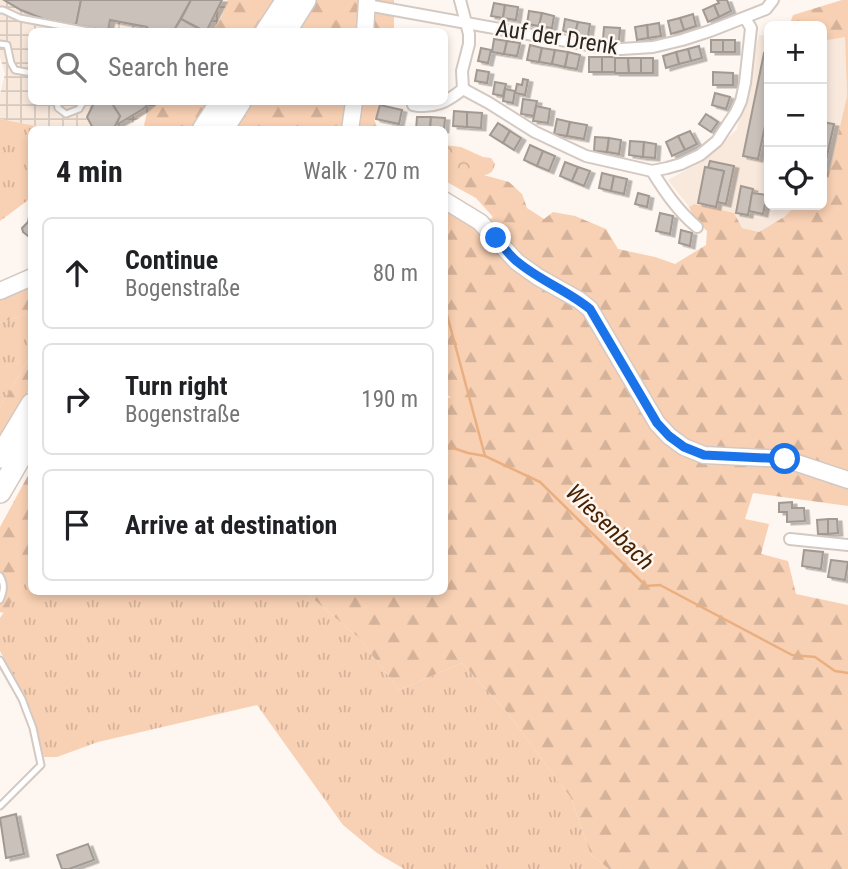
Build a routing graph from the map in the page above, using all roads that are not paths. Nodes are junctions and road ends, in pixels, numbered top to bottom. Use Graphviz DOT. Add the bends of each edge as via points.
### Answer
graph roads {
  1 [pos="287,0"];
  2 [pos="305,0"];
  3 [pos="460,0"];
  4 [pos="773,0"];
  5 [pos="367,2"];
  6 [pos="0,10"];
  7 [pos="745,18"];
  8 [pos="466,23"];
  9 [pos="73,28"];
  10 [pos="269,28"];
  11 [pos="288,28"];
  12 [pos="365,28"];
  13 [pos="0,44"];
  14 [pos="28,72"];
  15 [pos="463,89"];
  16 [pos="448,100"];
  17 [pos="58,105"];
  18 [pos="81,105"];
  19 [pos="219,105"];
  20 [pos="238,105"];
  21 [pos="353,105"];
  22 [pos="413,105"];
  23 [pos="438,105"];
  24 [pos="206,126"];
  25 [pos="225,126"];
  26 [pos="350,126"];
  27 [pos="652,171"];
  28 [pos="448,202"];
  29 [pos="697,227"];
  30 [pos="28,279"];
  31 [pos="0,291"];
  32 [pos="28,411"];
  33 [pos="28,444"];
  34 [pos="0,457"];
  35 [pos="848,480"];
  36 [pos="0,492"];
  37 [pos="790,539"];
  38 [pos="848,545"];
  39 [pos="0,576"];
  40 [pos="0,600"];
  41 [pos="0,660"];
  42 [pos="0,806"];
  1 -- 10 [label="highway"];
  2 -- 11 [label="highway"];
  3 -- 8 [label="street"];
  4 -- 7 [label="street, Auf der Drenk" via="766,9"];
  5 -- 8 [label="street, Auf der Drenk"];
  5 -- 12 [label="main road"];
  6 -- 9 [label="lane"];
  7 -- 8 [label="street, Auf der Drenk" via="682,40 621,49"];
  7 -- 27 [label="street" via="751,28 745,82 730,122 700,155"];
  8 -- 15 [label="street" via="469,44"];
  13 -- 14 [label="lane" via="7,45 15,70"];
  15 -- 16 [label="street"];
  15 -- 27 [label="street" via="586,156"];
  17 -- 18 [label="lane" via="66,114"];
  19 -- 24 [label="highway"];
  20 -- 25 [label="highway"];
  21 -- 26 [label="main road"];
  22 -- 23 [label="street"];
  27 -- 29 [label="street"];
  28 -- 35 [label="main road" via="480,222 517,262 590,309 657,423 684,447 704,455 785,459"];
  30 -- 31 [label="main road"];
  32 -- 34 [label="highway"];
  33 -- 36 [label="highway"];
  37 -- 38 [label="street"];
  39 -- 40 [label="lane" via="4,590"];
  41 -- 42 [label="lane" via="22,699 41,765"];
}
